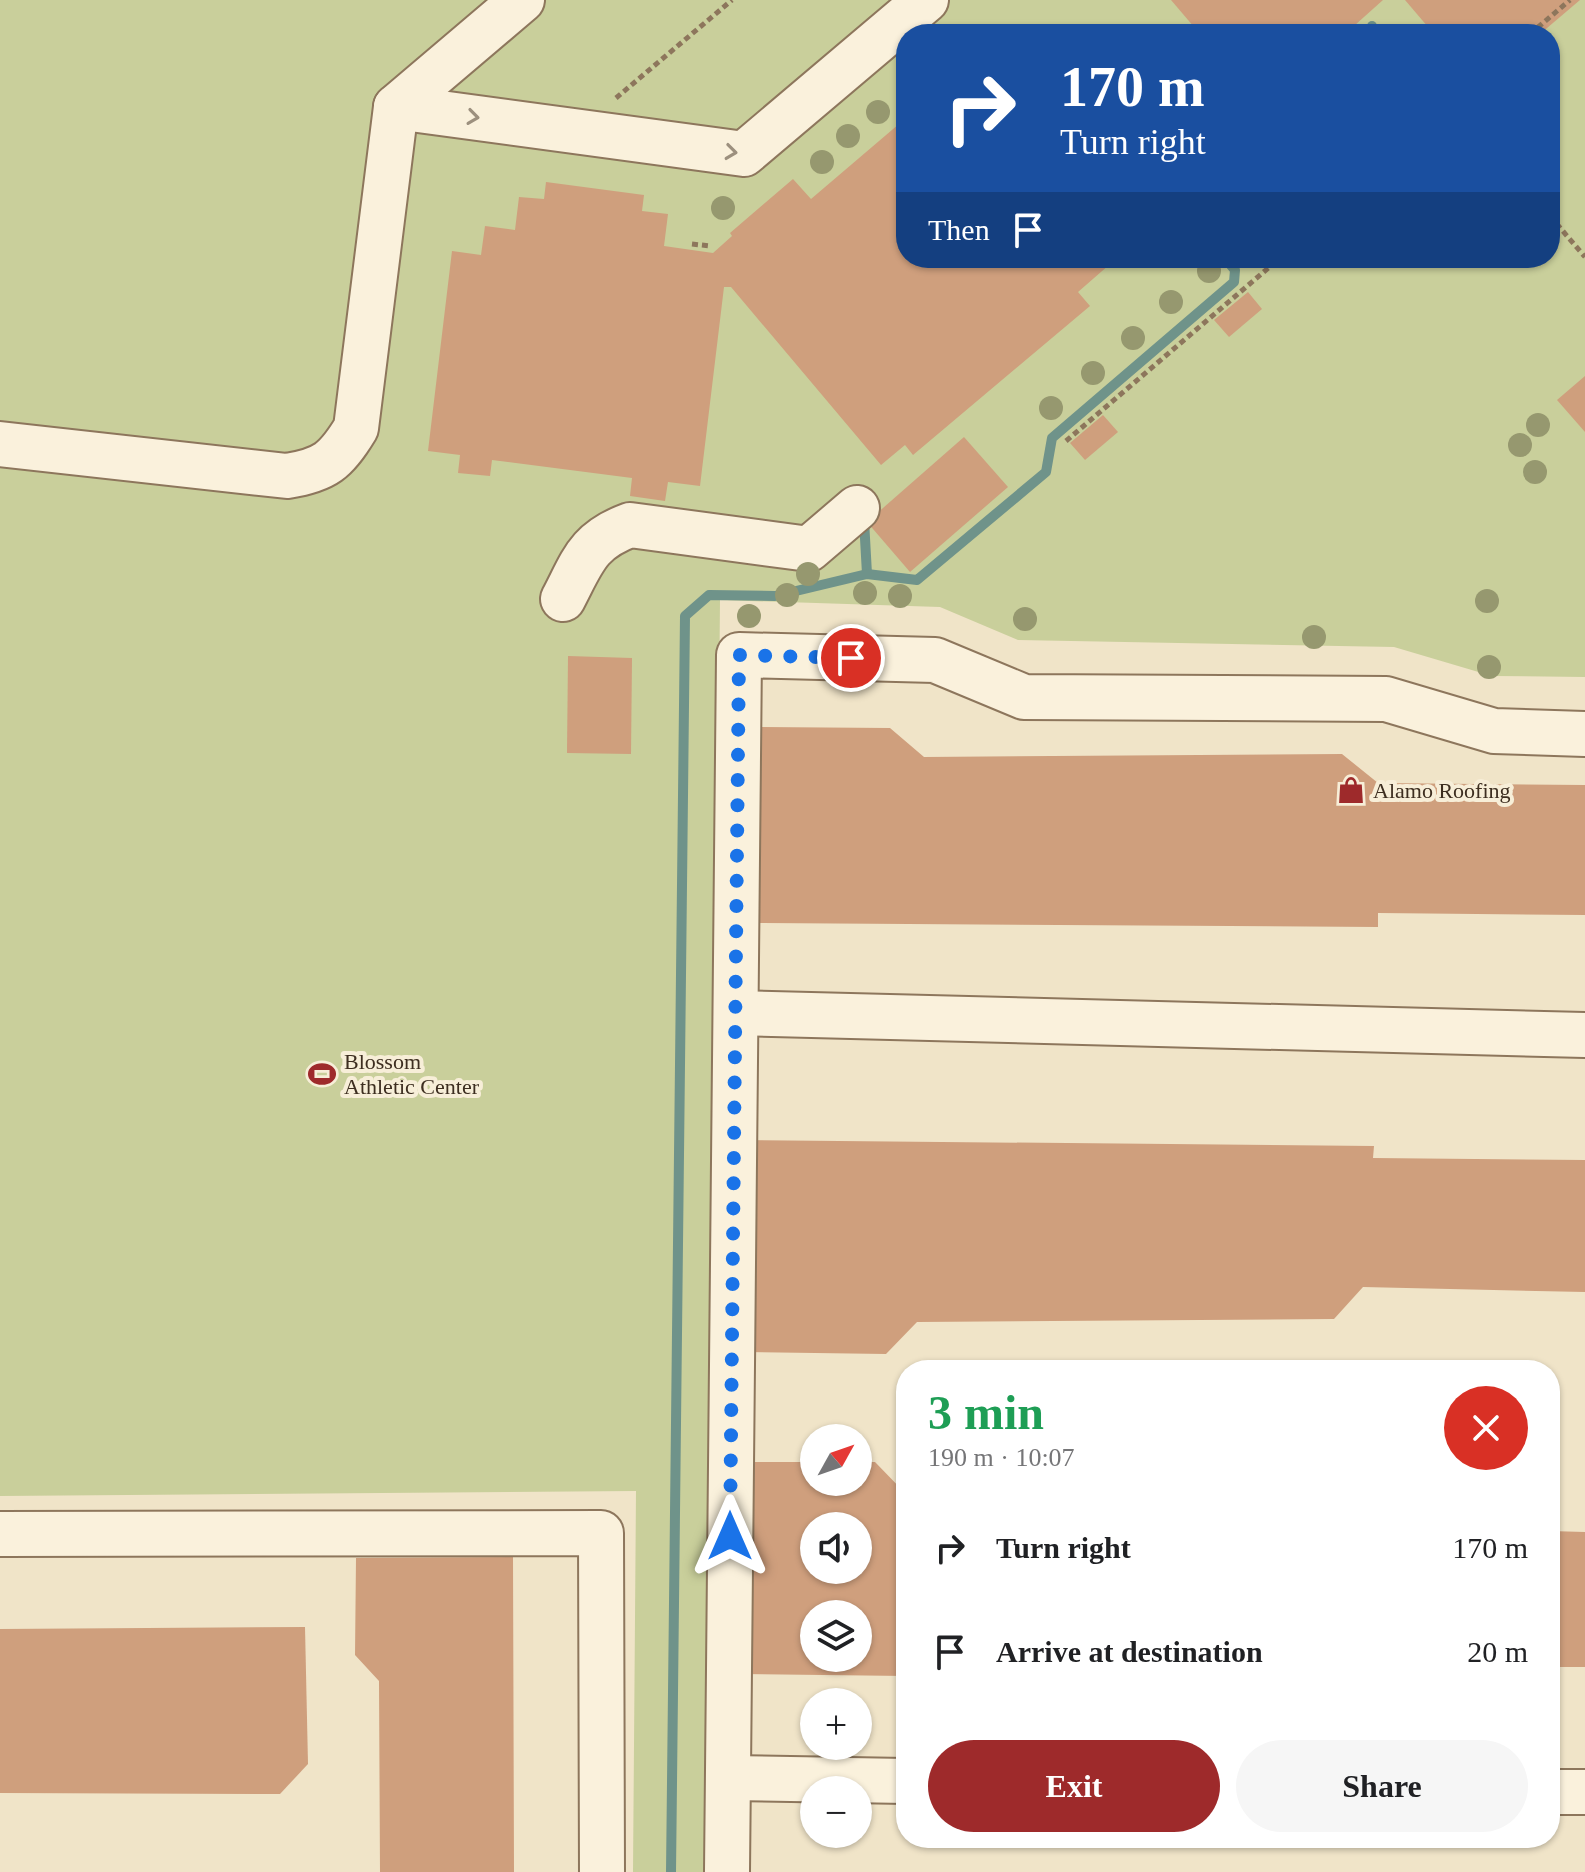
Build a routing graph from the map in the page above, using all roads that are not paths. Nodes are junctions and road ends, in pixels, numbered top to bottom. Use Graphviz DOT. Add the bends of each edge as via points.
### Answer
graph roads {
  1 [pos="522,0"];
  2 [pos="926,0"];
  3 [pos="898,24"];
  4 [pos="896,25"];
  5 [pos="396,107"];
  6 [pos="0,444"];
  7 [pos="857,508"];
  8 [pos="563,599"];
  9 [pos="1585,734"];
  10 [pos="736,1013"];
  11 [pos="1585,1035"];
  12 [pos="0,1534"];
  13 [pos="728,1778"];
  14 [pos="896,1781"];
  15 [pos="1560,1792"];
  16 [pos="1585,1792"];
  17 [pos="602,1872"];
  18 [pos="727,1872"];
  1 -- 5 [label="lane"];
  3 -- 2 [label="lane, one-way"];
  5 -- 4 [label="lane, one-way" via="744,154"];
  5 -- 6 [label="lane" via="356,428 340,453 316,472 287,476"];
  7 -- 8 [label="lane" via="809,549 630,525 606,534 588,552"];
  9 -- 10 [label="lane" via="1494,731 1386,699 1024,697 935,660 739,655"];
  10 -- 11 [label="lane"];
  10 -- 13 [label="lane"];
  12 -- 17 [label="lane" via="601,1533"];
  13 -- 14 [label="lane"];
  13 -- 18 [label="lane"];
  15 -- 16 [label="lane"];
}
